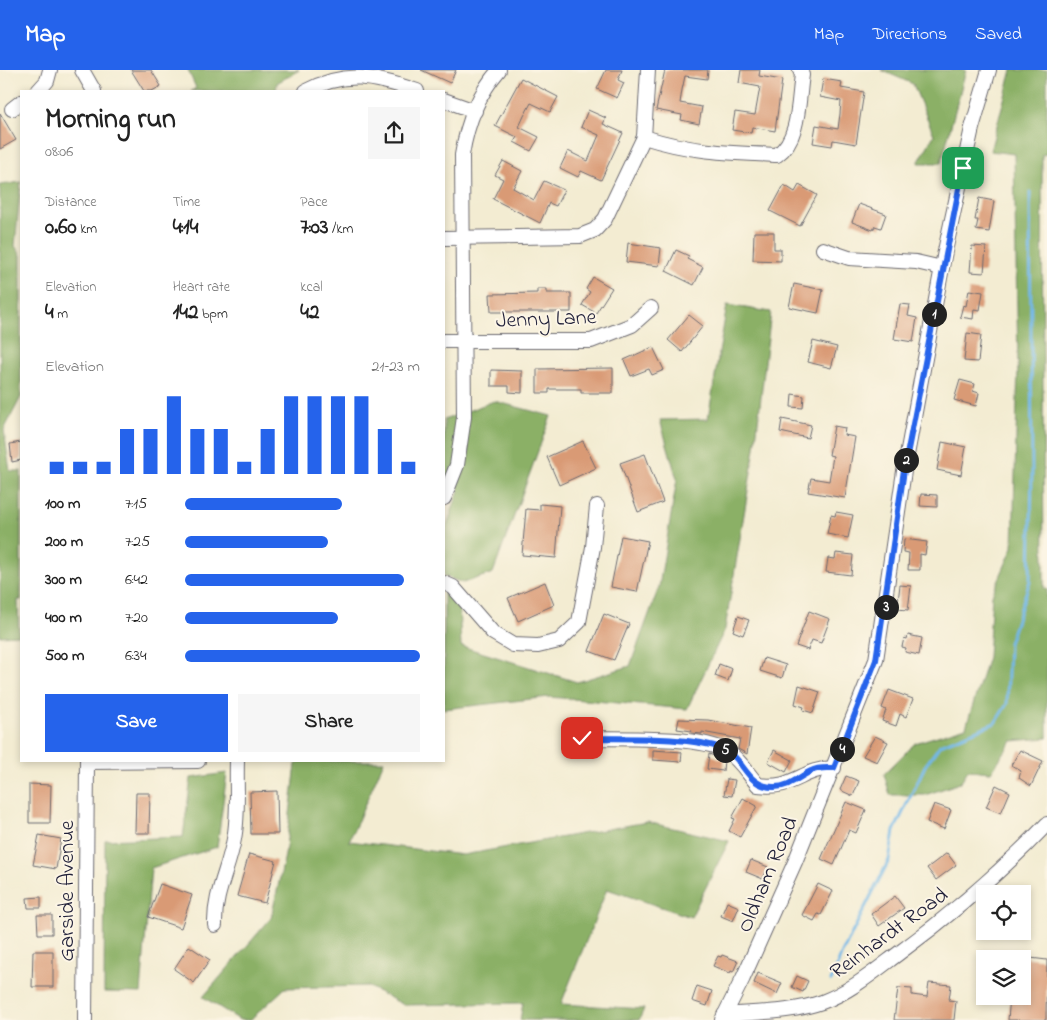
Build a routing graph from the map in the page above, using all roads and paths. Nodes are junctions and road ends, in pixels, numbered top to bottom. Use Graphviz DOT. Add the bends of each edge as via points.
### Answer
graph roads {
  1 [pos="50,70"];
  2 [pos="82,70"];
  3 [pos="499,70"];
  4 [pos="648,70"];
  5 [pos="800,70"];
  6 [pos="989,70"];
  7 [pos="39,90"];
  8 [pos="93,90"];
  9 [pos="307,90"];
  10 [pos="414,90"];
  11 [pos="445,100"];
  12 [pos="475,110"];
  13 [pos="644,137"];
  14 [pos="445,238"];
  15 [pos="463,238"];
  16 [pos="823,250"];
  17 [pos="942,268"];
  18 [pos="651,308"];
  19 [pos="445,341"];
  20 [pos="464,341"];
  21 [pos="445,495"];
  22 [pos="597,506"];
  23 [pos="445,583"];
  24 [pos="582,738"];
  25 [pos="87,762"];
  26 [pos="237,762"];
  27 [pos="834,768"];
  28 [pos="1047,824"];
  29 [pos="215,925"];
  30 [pos="723,1018"];
  31 [pos="85,1020"];
  1 -- 7 [label="street"];
  2 -- 8 [label="street"];
  3 -- 12 [label="street"];
  4 -- 13 [label="street"];
  5 -- 13 [label="street" via="802,75 793,136 777,155 696,151"];
  6 -- 17 [label="street, Oldham Road" via="972,128"];
  9 -- 10 [label="street" via="325,76 357,71"];
  11 -- 12 [label="street"];
  12 -- 15 [label="street" via="462,155"];
  13 -- 15 [label="street" via="605,219 595,230 580,236"];
  14 -- 15 [label="street"];
  15 -- 20 [label="street"];
  16 -- 17 [label="street" via="849,258 916,262"];
  17 -- 27 [label="street, Oldham Road" via="904,470 876,660"];
  18 -- 20 [label="street, Jenny Lane" via="632,326 591,340"];
  19 -- 20 [label="street, Jenny Lane"];
  20 -- 21 [label="street" via="464,417 460,450"];
  22 -- 23 [label="street" via="594,547 579,622 559,642 538,646 513,645 493,634 453,587"];
  24 -- 27 [label="street" via="662,740 721,748 758,784 774,787 790,784 812,770"];
  25 -- 31 [label="street, Garside Avenue"];
  26 -- 29 [label="street" via="235,838 218,890"];
  27 -- 30 [label="street, Oldham Road" via="795,862"];
  28 -- 30 [label="street, Reinhardt Road" via="986,885 945,919 842,992 804,1007"];
}
